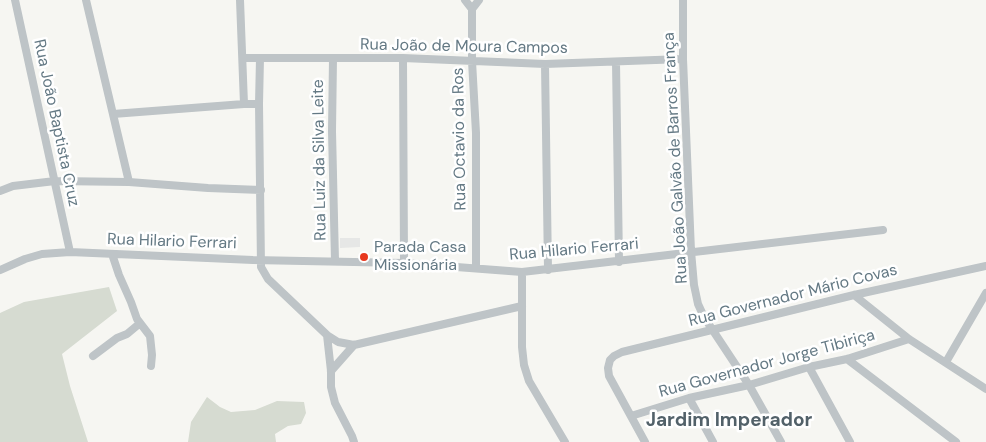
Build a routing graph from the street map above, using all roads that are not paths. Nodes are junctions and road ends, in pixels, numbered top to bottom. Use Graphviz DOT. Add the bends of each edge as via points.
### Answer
graph roads {
  1 [pos="15,0"];
  2 [pos="86,0"];
  3 [pos="240,0"];
  4 [pos="466,0"];
  5 [pos="479,0"];
  6 [pos="683,0"];
  7 [pos="472,9"];
  8 [pos="243,58"];
  9 [pos="260,58"];
  10 [pos="333,58"];
  11 [pos="403,58"];
  12 [pos="683,59"];
  13 [pos="472,61"];
  14 [pos="616,62"];
  15 [pos="545,64"];
  16 [pos="244,104"];
  17 [pos="259,104"];
  18 [pos="113,114"];
  19 [pos="55,181"];
  20 [pos="129,182"];
  21 [pos="0,190"];
  22 [pos="261,190"];
  23 [pos="883,230"];
  24 [pos="691,251"];
  25 [pos="70,252"];
  26 [pos="112,254"];
  27 [pos="260,260"];
  28 [pos="336,261"];
  29 [pos="619,262"];
  30 [pos="404,263"];
  31 [pos="986,266"];
  32 [pos="476,268"];
  33 [pos="0,270"];
  34 [pos="548,270"];
  35 [pos="522,272"];
  36 [pos="986,293"];
  37 [pos="854,295"];
  38 [pos="522,306"];
  39 [pos="139,324"];
  40 [pos="712,330"];
  41 [pos="327,335"];
  42 [pos="909,339"];
  43 [pos="354,345"];
  44 [pos="93,356"];
  45 [pos="847,359"];
  46 [pos="946,362"];
  47 [pos="151,366"];
  48 [pos="809,366"];
  49 [pos="331,371"];
  50 [pos="749,385"];
  51 [pos="986,389"];
  52 [pos="689,398"];
  53 [pos="631,416"];
  54 [pos="354,442"];
  55 [pos="565,442"];
  56 [pos="646,442"];
  57 [pos="713,442"];
  58 [pos="781,442"];
  59 [pos="850,442"];
  60 [pos="956,442"];
  1 -- 19 [label="street, Rua João Baptista Cruz"];
  2 -- 18 [label="street"];
  3 -- 8 [label="street"];
  4 -- 7 [label="street"];
  5 -- 7 [label="street"];
  6 -- 12 [label="street, Rua João Galvão de Barros França"];
  7 -- 13 [label="street, Rua Octavio da Ros"];
  8 -- 9 [label="street, Rua João de Moura Campos"];
  8 -- 16 [label="street"];
  9 -- 10 [label="street, Rua João de Moura Campos"];
  9 -- 17 [label="street"];
  10 -- 11 [label="street, Rua João de Moura Campos"];
  10 -- 28 [label="street, Rua Luiz da Silva Leite"];
  11 -- 13 [label="street, Rua João de Moura Campos"];
  11 -- 30 [label="street"];
  12 -- 14 [label="street, Rua João de Moura Campos"];
  12 -- 24 [label="street, Rua João Galvão de Barros França"];
  13 -- 15 [label="street, Rua João de Moura Campos"];
  13 -- 32 [label="street, Rua Octavio da Ros" via="476,133"];
  14 -- 15 [label="street, Rua João de Moura Campos"];
  14 -- 29 [label="street"];
  15 -- 34 [label="street"];
  16 -- 17 [label="street"];
  16 -- 18 [label="street"];
  17 -- 22 [label="street"];
  18 -- 20 [label="street"];
  19 -- 20 [label="street"];
  19 -- 21 [label="street"];
  19 -- 25 [label="street, Rua João Baptista Cruz"];
  20 -- 22 [label="street"];
  22 -- 27 [label="street"];
  23 -- 24 [label="street, Rua Hilario Ferrari"];
  24 -- 29 [label="street, Rua Hilario Ferrari"];
  24 -- 40 [label="street, Rua João Galvão de Barros França" via="698,304"];
  25 -- 26 [label="street, Rua Hilario Ferrari"];
  25 -- 33 [label="street, Rua Hilario Ferrari" via="42,254"];
  26 -- 27 [label="street, Rua Hilario Ferrari"];
  26 -- 39 [label="street"];
  27 -- 28 [label="street, Rua Hilario Ferrari"];
  27 -- 41 [label="street" via="268,279"];
  28 -- 30 [label="street, Rua Hilario Ferrari"];
  29 -- 34 [label="street, Rua Hilario Ferrari"];
  30 -- 32 [label="street, Rua Hilario Ferrari"];
  31 -- 37 [label="street, Rua Governador Mário Covas"];
  32 -- 35 [label="street, Rua Hilario Ferrari"];
  34 -- 35 [label="street, Rua Hilario Ferrari"];
  35 -- 38 [label="street"];
  36 -- 46 [label="street"];
  37 -- 40 [label="street, Rua Governador Mário Covas"];
  37 -- 42 [label="street"];
  38 -- 43 [label="street"];
  38 -- 55 [label="street" via="522,347 529,381"];
  39 -- 44 [label="street"];
  39 -- 47 [label="street" via="150,336"];
  40 -- 50 [label="street, Rua João Galvão de Barros França"];
  40 -- 53 [label="street, Rua Governador Mário Covas" via="622,352 610,360 609,376"];
  41 -- 43 [label="street" via="338,342"];
  41 -- 49 [label="street"];
  42 -- 45 [label="street, Rua Governador Jorge Tibiriça"];
  42 -- 46 [label="street"];
  43 -- 49 [label="street"];
  45 -- 48 [label="street, Rua Governador Jorge Tibiriça"];
  45 -- 60 [label="street"];
  46 -- 51 [label="street"];
  48 -- 50 [label="street, Rua Governador Jorge Tibiriça"];
  48 -- 59 [label="street"];
  49 -- 54 [label="street" via="335,402"];
  50 -- 52 [label="street, Rua Governador Jorge Tibiriça"];
  50 -- 58 [label="street, Rua João Galvão de Barros França"];
  52 -- 53 [label="street, Rua Governador Jorge Tibiriça"];
  52 -- 57 [label="street"];
  53 -- 56 [label="street"];
}
